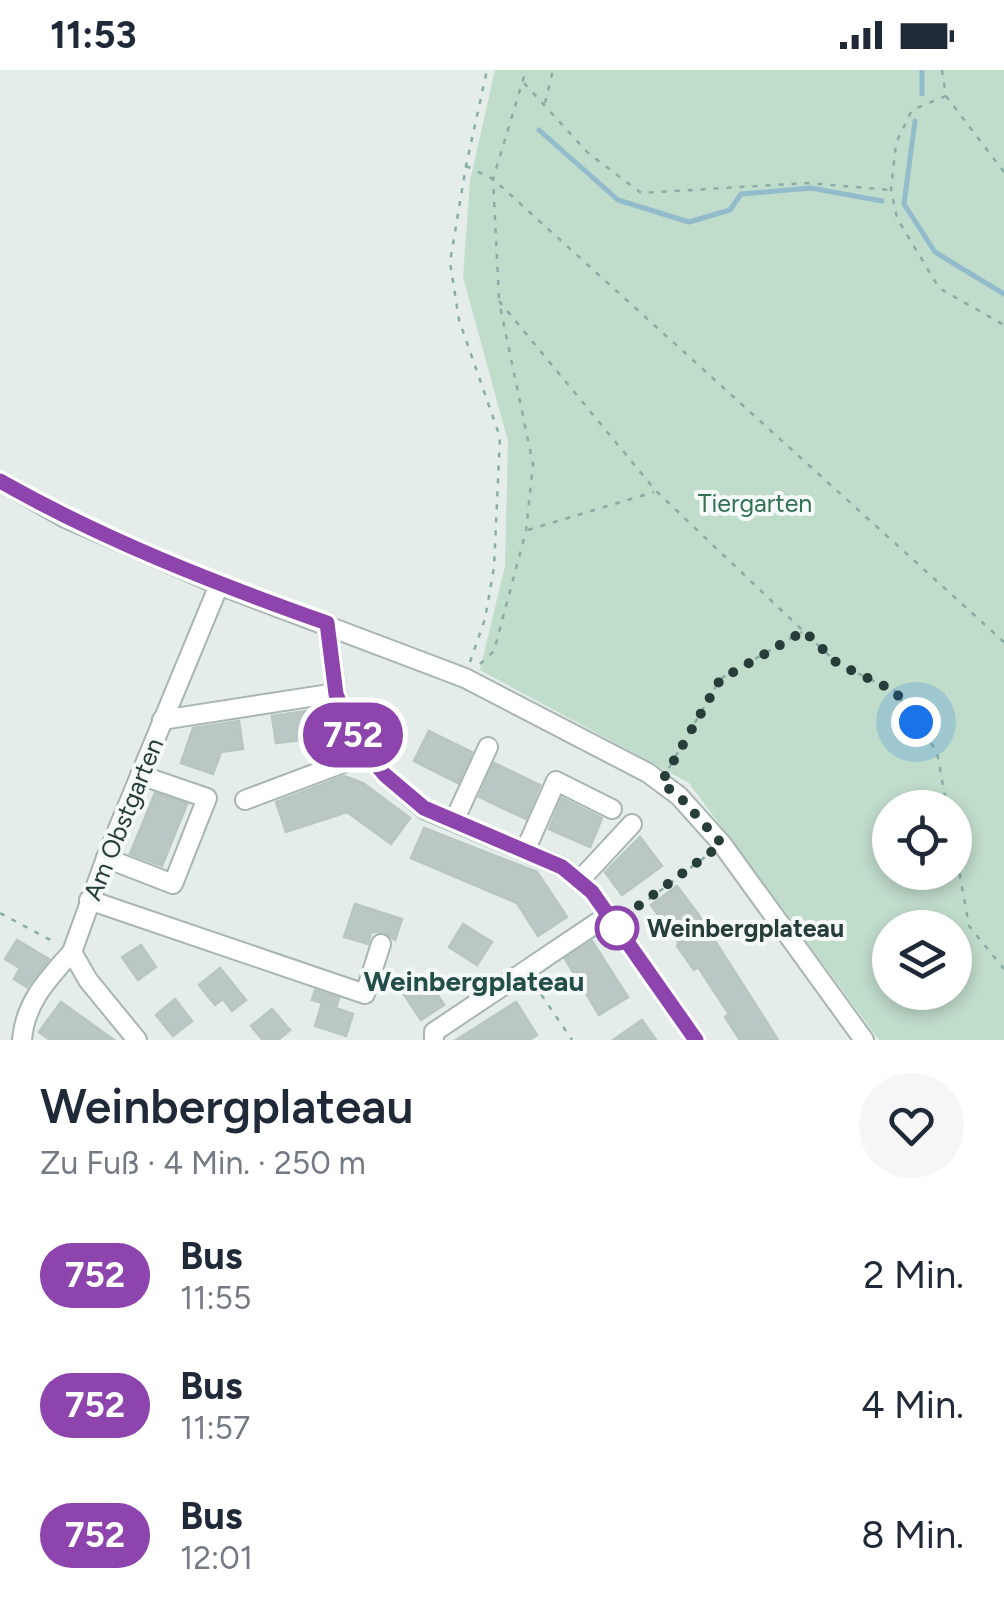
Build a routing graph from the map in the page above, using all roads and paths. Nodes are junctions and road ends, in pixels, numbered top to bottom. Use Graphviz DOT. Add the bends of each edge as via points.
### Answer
graph roads {
  1 [pos="487,70"];
  2 [pos="526,70"];
  3 [pos="553,70"];
  4 [pos="942,70"];
  5 [pos="522,82"];
  6 [pos="946,96"];
  7 [pos="544,106"];
  8 [pos="466,166"];
  9 [pos="1004,172"];
  10 [pos="493,179"];
  11 [pos="891,190"];
  12 [pos="500,301"];
  13 [pos="1004,325"];
  14 [pos="0,481"];
  15 [pos="656,491"];
  16 [pos="526,531"];
  17 [pos="219,585"];
  18 [pos="327,623"];
  19 [pos="804,631"];
  20 [pos="1004,642"];
  21 [pos="465,678"];
  22 [pos="336,694"];
  23 [pos="162,720"];
  24 [pos="488,746"];
  25 [pos="367,754"];
  26 [pos="140,775"];
  27 [pos="661,783"];
  28 [pos="944,790"];
  29 [pos="245,800"];
  30 [pos="612,808"];
  31 [pos="454,821"];
  32 [pos="632,824"];
  33 [pos="722,844"];
  34 [pos="524,851"];
  35 [pos="106,858"];
  36 [pos="579,881"];
  37 [pos="963,890"];
  38 [pos="89,900"];
  39 [pos="0,913"];
  40 [pos="610,920"];
  41 [pos="381,944"];
  42 [pos="72,952"];
  43 [pos="1004,968"];
  44 [pos="525,970"];
  45 [pos="22,1040"];
  46 [pos="137,1040"];
  47 [pos="434,1040"];
  48 [pos="572,1040"];
  49 [pos="696,1040"];
  50 [pos="864,1040"];
  1 -- 8 [label="path"];
  2 -- 5 [label="path"];
  3 -- 7 [label="path"];
  4 -- 6 [label="path"];
  5 -- 7 [label="path"];
  5 -- 10 [label="path"];
  6 -- 9 [label="path"];
  6 -- 11 [label="path" via="912,110 896,143"];
  7 -- 11 [label="path" via="587,152 641,193 807,183"];
  8 -- 10 [label="path"];
  8 -- 21 [label="path" via="450,262 459,320 500,437 494,568"];
  10 -- 12 [label="path"];
  10 -- 20 [label="path"];
  11 -- 13 [label="path" via="897,218 939,288"];
  12 -- 15 [label="path"];
  12 -- 16 [label="path" via="533,464"];
  14 -- 17 [label="street" via="65,518"];
  15 -- 16 [label="path"];
  15 -- 19 [label="path"];
  16 -- 21 [label="path" via="494,651"];
  17 -- 18 [label="street"];
  17 -- 23 [label="street, Am Obstgarten"];
  18 -- 21 [label="street"];
  18 -- 22 [label="street"];
  19 -- 27 [label="path" via="720,680"];
  19 -- 28 [label="path" via="838,664 895,691 937,752"];
  21 -- 27 [label="street"];
  22 -- 23 [label="street"];
  22 -- 25 [label="street"];
  23 -- 26 [label="street, Am Obstgarten"];
  24 -- 31 [label="street"];
  25 -- 29 [label="street"];
  25 -- 31 [label="street" via="424,808"];
  26 -- 35 [label="street, Am Obstgarten"];
  26 -- 35 [label="street" via="206,798 173,884"];
  27 -- 33 [label="street"];
  30 -- 34 [label="street" via="556,781"];
  31 -- 34 [label="street"];
  32 -- 36 [label="street"];
  33 -- 40 [label="path"];
  33 -- 50 [label="street"];
  34 -- 36 [label="street"];
  35 -- 38 [label="street, Am Obstgarten"];
  36 -- 40 [label="street"];
  37 -- 43 [label="path" via="969,926"];
  38 -- 41 [label="street" via="364,994"];
  38 -- 42 [label="street, Am Obstgarten"];
  39 -- 42 [label="path"];
  40 -- 44 [label="street"];
  40 -- 49 [label="street"];
  42 -- 45 [label="street" via="38,990"];
  42 -- 46 [label="street"];
  44 -- 47 [label="street" via="434,1032"];
  44 -- 48 [label="path"];
}
